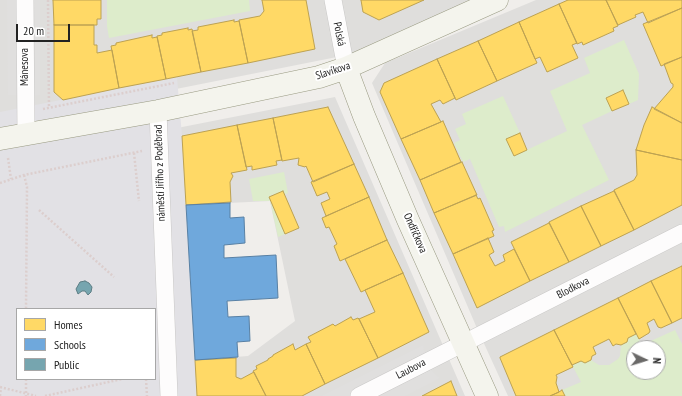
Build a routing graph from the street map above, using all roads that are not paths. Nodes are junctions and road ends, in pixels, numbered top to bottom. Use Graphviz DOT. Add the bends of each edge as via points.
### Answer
graph roads {
  1 [pos="25,0"];
  2 [pos="333,0"];
  3 [pos="497,0"];
  4 [pos="346,68"];
  5 [pos="158,111"];
  6 [pos="26,134"];
  7 [pos="4,148"];
  8 [pos="682,234"];
  9 [pos="464,343"];
  10 [pos="169,396"];
  11 [pos="359,396"];
  12 [pos="487,396"];
  1 -- 6 [label="street, Mánesova"];
  2 -- 4 [label="street, Polská"];
  3 -- 4 [label="street, Slavíkova"];
  4 -- 5 [label="street, Slavíkova" via="319,77"];
  4 -- 9 [label="street, Ondříčkova" via="408,220"];
  5 -- 6 [label="street, náměstí Jiřího z Poděbrad"];
  5 -- 10 [label="street, náměstí Jiřího z Poděbrad"];
  6 -- 7 [label="street, náměstí Jiřího z Poděbrad"];
  8 -- 9 [label="street, Blodkova"];
  9 -- 11 [label="street, Laubova"];
  9 -- 12 [label="street, Ondříčkova"];
}
